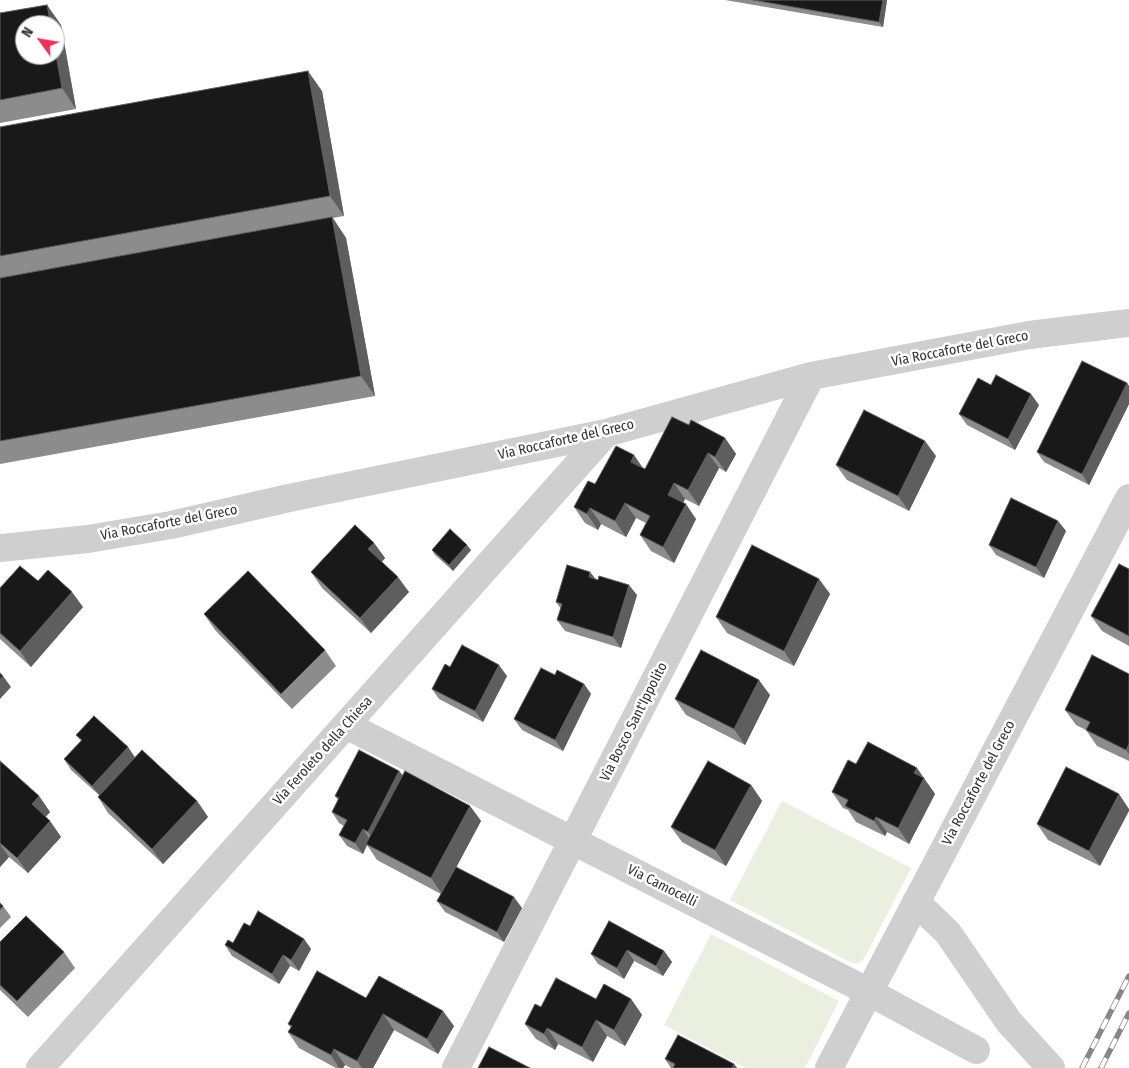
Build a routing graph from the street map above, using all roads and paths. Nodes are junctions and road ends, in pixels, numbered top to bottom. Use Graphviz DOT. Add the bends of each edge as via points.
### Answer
graph roads {
  1 [pos="1129,323"];
  2 [pos="811,376"];
  3 [pos="606,433"];
  4 [pos="1129,498"];
  5 [pos="0,548"];
  6 [pos="346,725"];
  7 [pos="574,841"];
  8 [pos="916,902"];
  9 [pos="869,992"];
  10 [pos="976,1050"];
  11 [pos="1046,1064"];
  12 [pos="40,1068"];
  13 [pos="456,1068"];
  14 [pos="829,1068"];
  1 -- 2 [label="street, Via Roccaforte del Greco" via="1029,335"];
  2 -- 3 [label="street, Via Roccaforte del Greco"];
  2 -- 7 [label="street, Via Bosco Sant'Ippolito"];
  3 -- 5 [label="street, Via Roccaforte del Greco" via="152,529"];
  3 -- 6 [label="street, Via Feroleto della Chiesa"];
  4 -- 8 [label="street, Via Roccaforte del Greco"];
  6 -- 7 [label="street, Via Camocelli"];
  6 -- 12 [label="street, Via Feroleto della Chiesa"];
  7 -- 9 [label="street, Via Camocelli"];
  7 -- 13 [label="street, Via Bosco Sant'Ippolito"];
  8 -- 9 [label="street, Via Roccaforte del Greco"];
  8 -- 11 [label="street" via="948,933 1009,1022"];
  9 -- 10 [label="street, Via Camocelli"];
  9 -- 14 [label="street, Via Roccaforte del Greco"];
}
